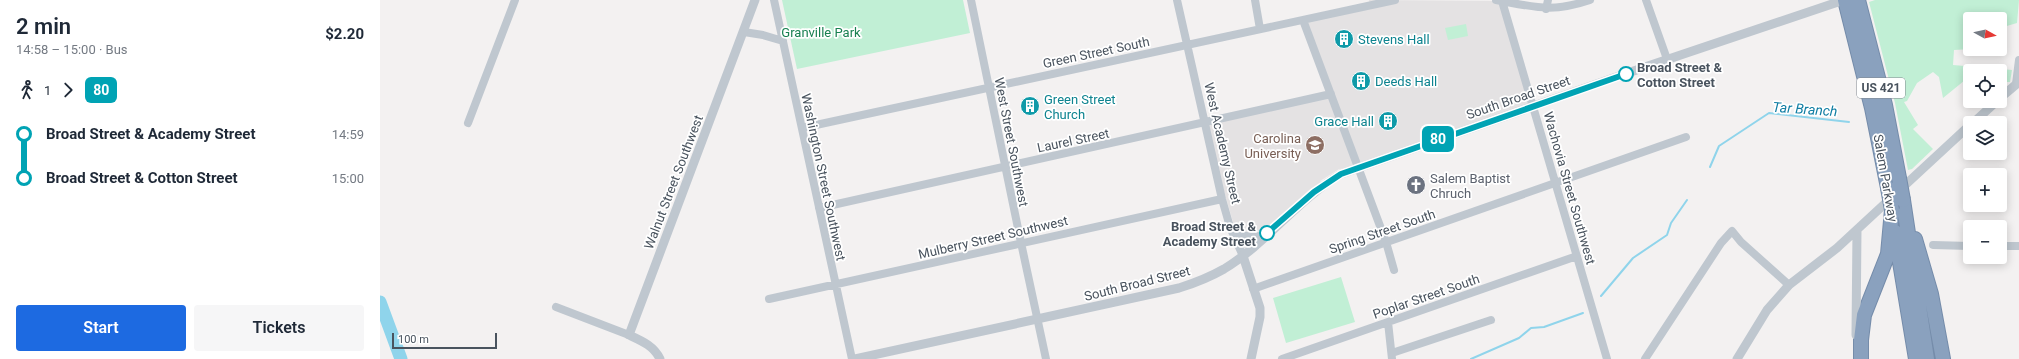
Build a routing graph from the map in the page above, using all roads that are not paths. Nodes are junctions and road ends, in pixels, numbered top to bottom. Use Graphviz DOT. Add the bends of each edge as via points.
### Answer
graph roads {
  1 [pos="515,0"];
  2 [pos="755,0"];
  3 [pos="774,0"];
  4 [pos="971,0"];
  5 [pos="1177,0"];
  6 [pos="1255,0"];
  7 [pos="1395,0"];
  8 [pos="1548,0"];
  9 [pos="1590,0"];
  10 [pos="1646,0"];
  11 [pos="1858,0"];
  12 [pos="1499,1"];
  13 [pos="1841,1"];
  14 [pos="1369,3"];
  15 [pos="1546,9"];
  16 [pos="1303,20"];
  17 [pos="1260,29"];
  18 [pos="744,32"];
  19 [pos="783,41"];
  20 [pos="1187,45"];
  21 [pos="1667,59"];
  22 [pos="2019,60"];
  23 [pos="2018,83"];
  24 [pos="989,88"];
  25 [pos="2007,92"];
  26 [pos="1331,94"];
  27 [pos="1534,105"];
  28 [pos="1989,108"];
  29 [pos="1981,116"];
  30 [pos="468,123"];
  31 [pos="1204,123"];
  32 [pos="802,128"];
  33 [pos="1963,132"];
  34 [pos="1686,137"];
  35 [pos="1358,166"];
  36 [pos="1005,167"];
  37 [pos="1556,183"];
  38 [pos="1222,199"];
  39 [pos="819,208"];
  40 [pos="1892,210"];
  41 [pos="1905,216"];
  42 [pos="1230,226"];
  43 [pos="1857,230"];
  44 [pos="1265,235"];
  45 [pos="1020,242"];
  46 [pos="1386,242"];
  47 [pos="1933,245"];
  48 [pos="1963,246"];
  49 [pos="2007,246"];
  50 [pos="2019,246"];
  51 [pos="1242,256"];
  52 [pos="1577,256"];
  53 [pos="1394,270"];
  54 [pos="835,284"];
  55 [pos="1789,285"];
  56 [pos="1253,289"];
  57 [pos="769,299"];
  58 [pos="556,307"];
  59 [pos="1038,319"];
  60 [pos="1491,320"];
  61 [pos="1388,322"];
  62 [pos="629,335"];
  63 [pos="1392,356"];
  64 [pos="660,359"];
  65 [pos="852,359"];
  66 [pos="855,359"];
  67 [pos="1046,359"];
  68 [pos="1250,359"];
  69 [pos="1282,359"];
  70 [pos="1607,359"];
  71 [pos="1645,359"];
  72 [pos="1737,359"];
  73 [pos="1856,359"];
  74 [pos="1862,359"];
  75 [pos="1916,359"];
  76 [pos="1927,359"];
  77 [pos="1943,359"];
  1 -- 30 [label="street"];
  2 -- 18 [label="street, Walnut Street Southwest"];
  3 -- 19 [label="street, Washington Street Southwest"];
  4 -- 24 [label="street, West Street Southwest"];
  5 -- 20 [label="street, West Academy Street"];
  6 -- 17 [label="street"];
  7 -- 14 [label="street, Green Street South"];
  8 -- 15 [label="street"];
  9 -- 15 [label="street" via="1568,7"];
  10 -- 21 [label="street"];
  11 -- 41 [label="highway, Salem Parkway / US 421, bridge" via="1885,105"];
  12 -- 15 [label="street"];
  12 -- 27 [label="street, Wachovia Street Southwest"];
  13 -- 21 [label="street, South Broad Street"];
  13 -- 40 [label="highway, Salem Parkway / US 421, bridge" via="1872,108"];
  14 -- 16 [label="street, Green Street South"];
  16 -- 17 [label="street, Green Street South"];
  16 -- 26 [label="street"];
  17 -- 20 [label="street, Green Street South"];
  18 -- 19 [label="street"];
  18 -- 62 [label="street, Walnut Street Southwest"];
  19 -- 32 [label="street, Washington Street Southwest"];
  20 -- 24 [label="street, Green Street South"];
  20 -- 31 [label="street, West Academy Street"];
  21 -- 27 [label="street, South Broad Street"];
  22 -- 23 [label="street"];
  23 -- 25 [label="street"];
  24 -- 32 [label="street, Green Street South"];
  24 -- 36 [label="street, West Street Southwest"];
  26 -- 31 [label="street, Laurel Street"];
  26 -- 35 [label="street"];
  27 -- 35 [label="street, South Broad Street"];
  27 -- 37 [label="street, Wachovia Street Southwest"];
  28 -- 29 [label="street"];
  31 -- 36 [label="street, Laurel Street"];
  31 -- 38 [label="street, West Academy Street"];
  32 -- 39 [label="street, Washington Street Southwest"];
  33 -- 43 [label="street"];
  34 -- 37 [label="street, Spring Street South"];
  35 -- 44 [label="street, South Broad Street" via="1324,184"];
  35 -- 46 [label="street"];
  36 -- 39 [label="street, Laurel Street"];
  36 -- 45 [label="street, West Street Southwest"];
  37 -- 46 [label="street, Spring Street South"];
  37 -- 52 [label="street, Wachovia Street Southwest"];
  38 -- 42 [label="street, West Academy Street"];
  38 -- 45 [label="street, Mulberry Street Southwest"];
  39 -- 54 [label="street, Washington Street Southwest"];
  40 -- 74 [label="highway" via="1888,254 1864,315"];
  40 -- 75 [label="highway, Salem Parkway / US 421"];
  41 -- 76 [label="highway, Salem Parkway / US 421"];
  41 -- 77 [label="highway" via="1912,226 1931,294"];
  42 -- 44 [label="street" via="1238,234 1248,238"];
  42 -- 51 [label="street, West Academy Street"];
  43 -- 55 [label="street"];
  43 -- 73 [label="street"];
  44 -- 51 [label="street, South Broad Street"];
  45 -- 54 [label="street, Mulberry Street Southwest"];
  45 -- 59 [label="street, West Street Southwest"];
  46 -- 53 [label="street"];
  46 -- 56 [label="street, Spring Street South"];
  47 -- 48 [label="street"];
  49 -- 50 [label="street"];
  51 -- 56 [label="street, West Academy Street"];
  51 -- 59 [label="street, South Broad Street" via="1207,278 1179,288"];
  52 -- 61 [label="street, Poplar Street South"];
  52 -- 70 [label="street, Wachovia Street Southwest"];
  54 -- 57 [label="street, Mulberry Street Southwest"];
  54 -- 65 [label="street, Washington Street Southwest"];
  55 -- 71 [label="street" via="1732,231 1721,243"];
  55 -- 72 [label="street" via="1767,310"];
  56 -- 68 [label="street, West Academy Street" via="1260,308 1260,317"];
  58 -- 62 [label="street"];
  59 -- 66 [label="street, South Broad Street"];
  59 -- 67 [label="street, West Street Southwest"];
  60 -- 63 [label="street"];
  61 -- 63 [label="street"];
  61 -- 69 [label="street, Poplar Street South"];
  62 -- 64 [label="street" via="646,342 657,352"];
}
